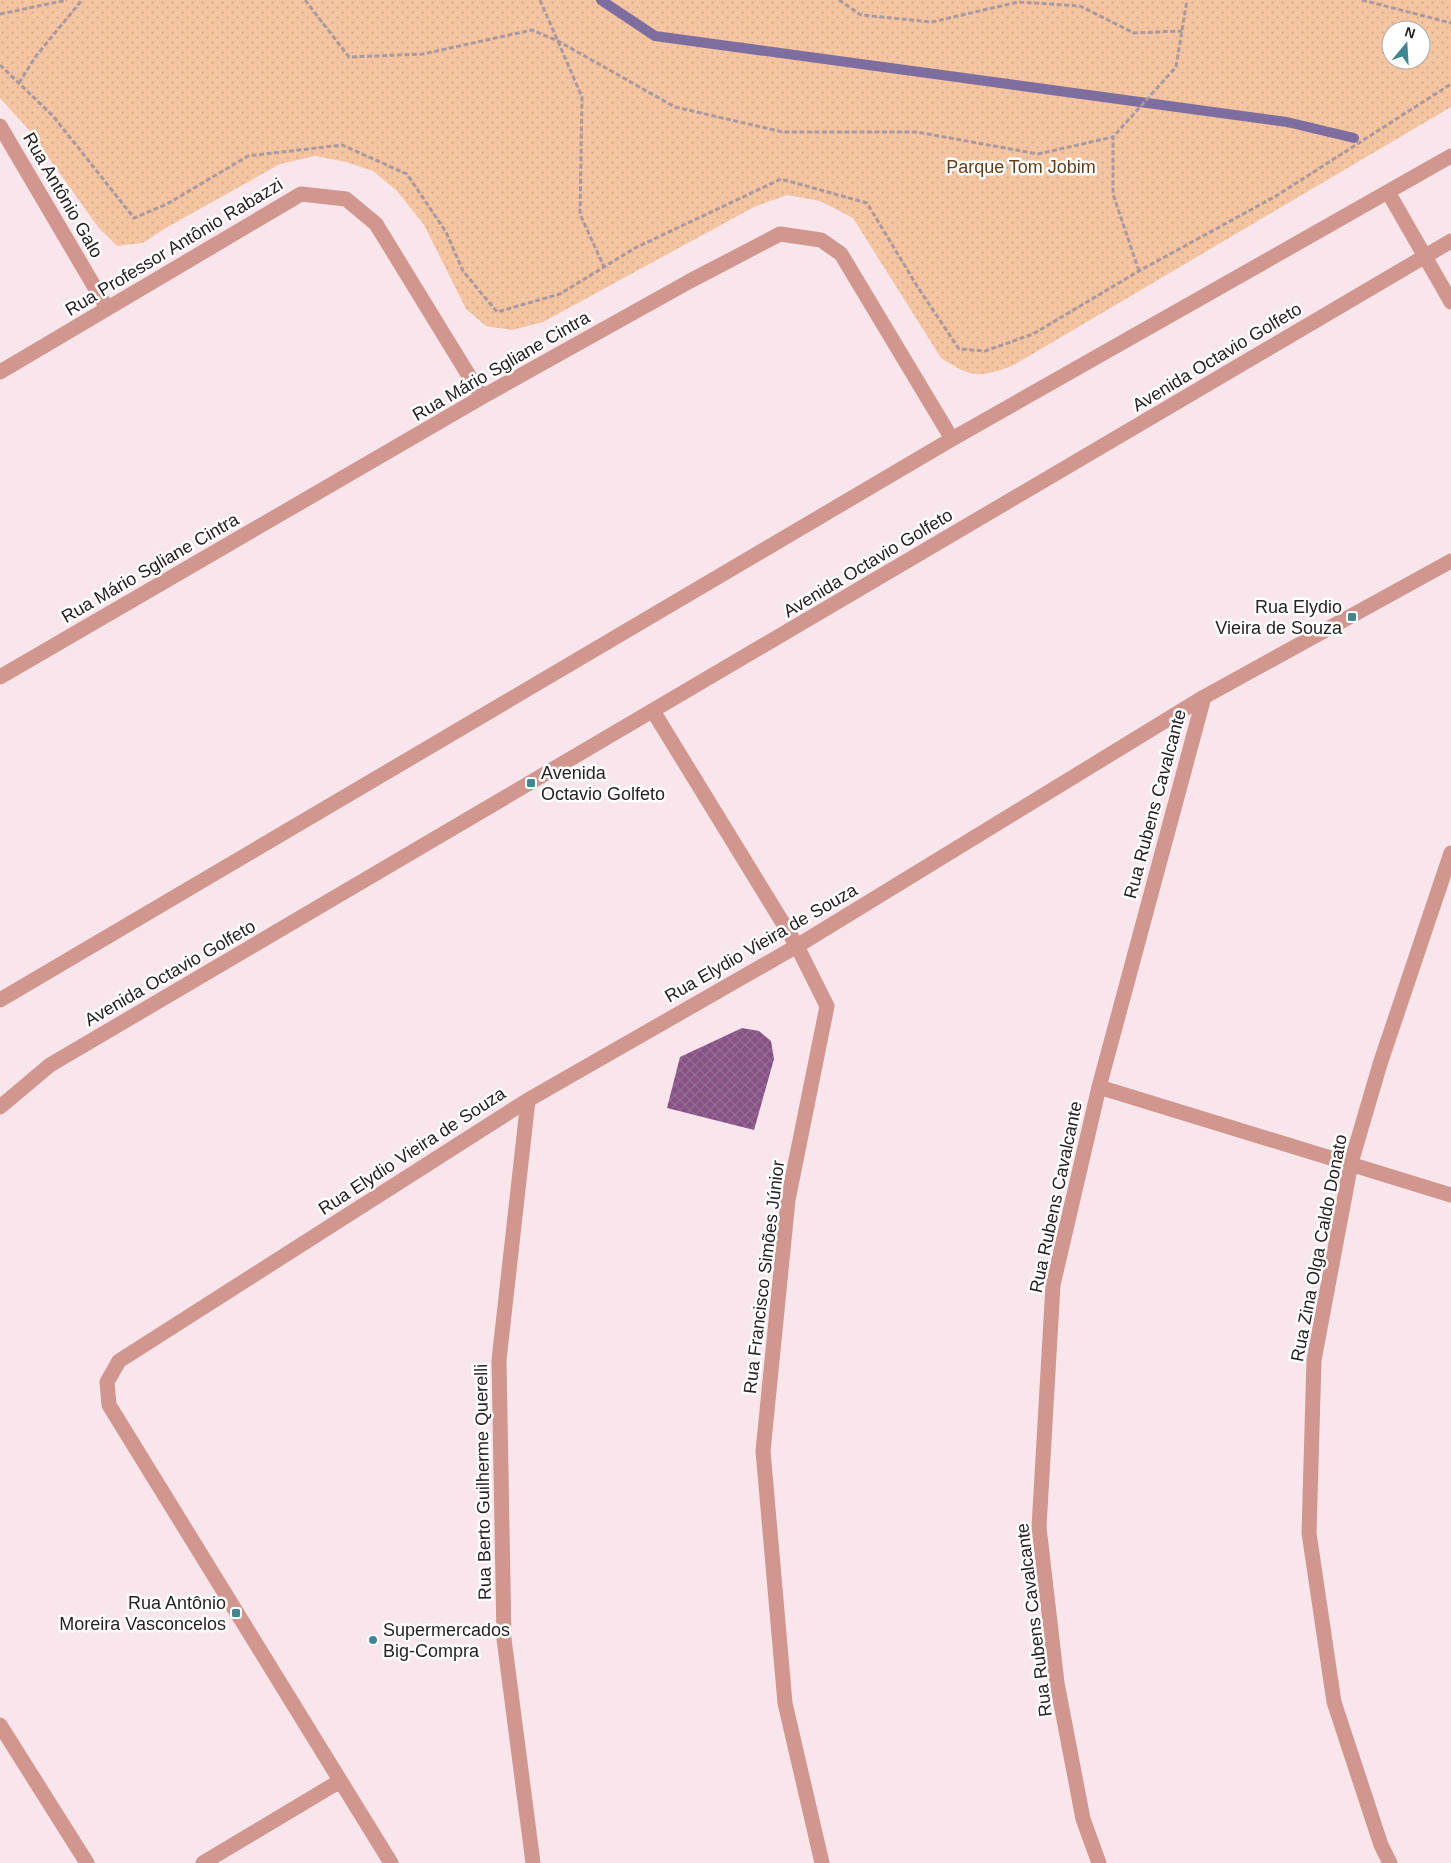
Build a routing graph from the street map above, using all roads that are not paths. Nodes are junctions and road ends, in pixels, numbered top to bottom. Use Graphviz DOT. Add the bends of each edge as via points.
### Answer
graph roads {
  1 [pos="0,126"];
  2 [pos="1451,156"];
  3 [pos="1388,192"];
  4 [pos="1451,241"];
  5 [pos="1425,257"];
  6 [pos="1451,302"];
  7 [pos="107,308"];
  8 [pos="0,372"];
  9 [pos="482,397"];
  10 [pos="952,439"];
  11 [pos="1451,561"];
  12 [pos="0,677"];
  13 [pos="1204,697"];
  14 [pos="653,712"];
  15 [pos="1451,854"];
  16 [pos="797,946"];
  17 [pos="0,1000"];
  18 [pos="1099,1087"];
  19 [pos="528,1100"];
  20 [pos="0,1107"];
  21 [pos="1352,1163"];
  22 [pos="1451,1194"];
  23 [pos="0,1725"];
  24 [pos="340,1781"];
  25 [pos="86,1863"];
  26 [pos="204,1863"];
  27 [pos="392,1863"];
  28 [pos="533,1863"];
  29 [pos="822,1863"];
  30 [pos="1099,1863"];
  31 [pos="1390,1863"];
  1 -- 7 [label="street, Rua Antônio Galo"];
  2 -- 3 [label="street"];
  3 -- 5 [label="street"];
  3 -- 10 [label="street"];
  4 -- 5 [label="street, Avenida Octavio Golfeto"];
  5 -- 6 [label="street"];
  5 -- 14 [label="street, Avenida Octavio Golfeto"];
  7 -- 8 [label="street, Rua Professor Antônio Rabazzi"];
  7 -- 9 [label="street, Rua Professor Antônio Rabazzi" via="301,194 346,198 376,224"];
  9 -- 10 [label="street, Rua Mário Sgliane Cintra" via="780,234 821,240 841,254"];
  9 -- 12 [label="street, Rua Mário Sgliane Cintra"];
  10 -- 17 [label="street"];
  11 -- 13 [label="street, Rua Elydio Vieira de Souza"];
  13 -- 16 [label="street, Rua Elydio Vieira de Souza"];
  13 -- 18 [label="street, Rua Rubens Cavalcante"];
  14 -- 16 [label="street, Rua Francisco Simões Júnior"];
  14 -- 20 [label="street, Avenida Octavio Golfeto" via="50,1065"];
  15 -- 21 [label="street, Rua Zina Olga Caldo Donato" via="1380,1064"];
  16 -- 19 [label="street, Rua Elydio Vieira de Souza"];
  16 -- 29 [label="street, Rua Francisco Simões Júnior" via="827,1006 788,1200 763,1451 785,1704"];
  18 -- 21 [label="street"];
  18 -- 30 [label="street, Rua Rubens Cavalcante" via="1053,1284 1039,1527 1057,1683 1083,1819"];
  19 -- 24 [label="street, Rua Elydio Vieira de Souza" via="119,1362 107,1382 109,1405"];
  19 -- 28 [label="street, Rua Berto Guilherme Querelli" via="499,1360 504,1639"];
  21 -- 22 [label="street"];
  21 -- 31 [label="street, Rua Zina Olga Caldo Donato" via="1314,1360 1309,1532 1334,1702 1381,1845"];
  23 -- 25 [label="street"];
  24 -- 26 [label="street"];
  24 -- 27 [label="street"];
}
